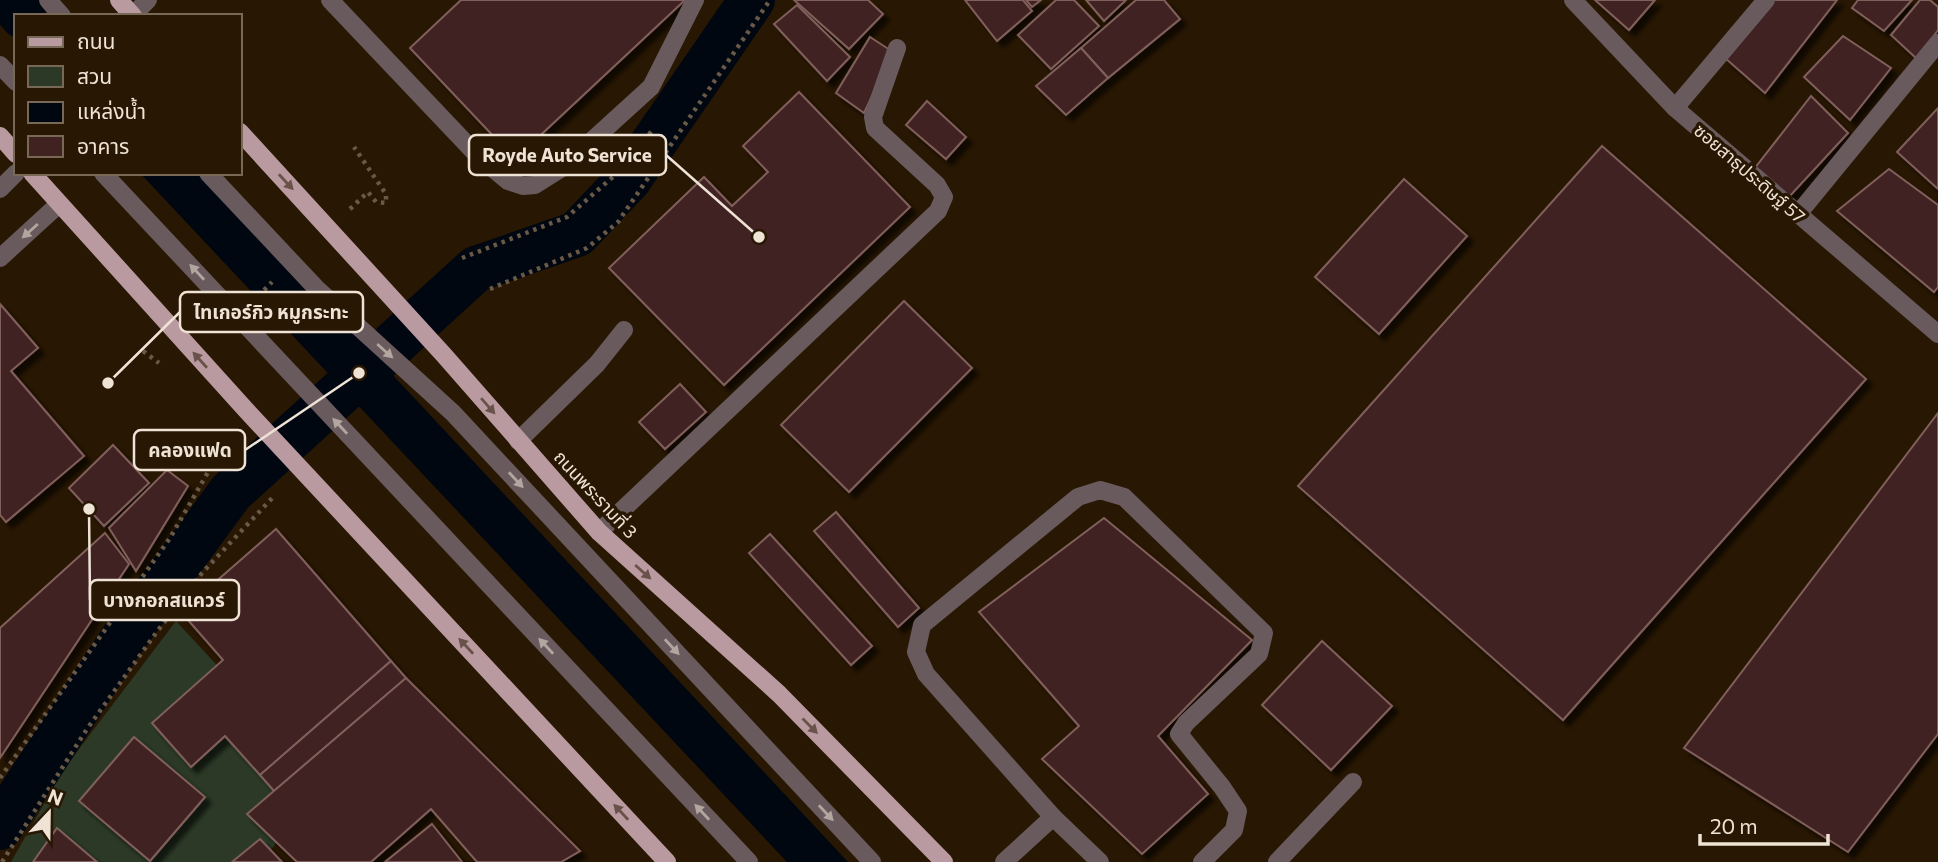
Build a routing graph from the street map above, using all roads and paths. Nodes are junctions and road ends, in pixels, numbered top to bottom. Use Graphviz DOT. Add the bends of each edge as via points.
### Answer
graph roads {
  1 [pos="48,0"];
  2 [pos="119,0"];
  3 [pos="148,0"];
  4 [pos="330,0"];
  5 [pos="695,0"];
  6 [pos="770,0"];
  7 [pos="1573,0"];
  8 [pos="1766,0"];
  9 [pos="60,14"];
  10 [pos="131,14"];
  11 [pos="135,14"];
  12 [pos="1938,43"];
  13 [pos="897,48"];
  14 [pos="0,65"];
  15 [pos="14,80"];
  16 [pos="1675,108"];
  17 [pos="242,134"];
  18 [pos="0,136"];
  19 [pos="354,147"];
  20 [pos="14,152"];
  21 [pos="14,175"];
  22 [pos="34,175"];
  23 [pos="105,175"];
  24 [pos="210,175"];
  25 [pos="0,188"];
  26 [pos="368,192"];
  27 [pos="59,204"];
  28 [pos="1798,214"];
  29 [pos="0,258"];
  30 [pos="490,289"];
  31 [pos="624,330"];
  32 [pos="1938,334"];
  33 [pos="226,441"];
  34 [pos="518,441"];
  35 [pos="275,495"];
  36 [pos="599,532"];
  37 [pos="0,778"];
  38 [pos="1353,782"];
  39 [pos="1053,817"];
  40 [pos="2,862"];
  41 [pos="667,862"];
  42 [pos="749,862"];
  43 [pos="872,862"];
  44 [pos="944,862"];
  45 [pos="1004,862"];
  46 [pos="1100,862"];
  47 [pos="1202,862"];
  48 [pos="1277,862"];
  1 -- 9 [label="street"];
  2 -- 10 [label="main road"];
  3 -- 11 [label="street"];
  4 -- 5 [label="street" via="478,156 508,181 523,186 535,185 562,168 651,87"];
  6 -- 30 [label="path" via="618,222 587,248"];
  7 -- 16 [label="street, ซอยสาธุประดิษฐ์ 57"];
  8 -- 16 [label="street"];
  12 -- 28 [label="street"];
  13 -- 36 [label="street" via="873,117 875,128 937,185 944,197 938,211"];
  14 -- 15 [label="street"];
  16 -- 28 [label="street, ซอยสาธุประดิษฐ์ 57"];
  17 -- 34 [label="main road, ถนนพระรามที่ 3, one-way"];
  18 -- 20 [label="main road"];
  19 -- 26 [label="path" via="386,194 386,203 376,202"];
  21 -- 25 [label="street"];
  22 -- 27 [label="main road"];
  42 -- 23 [label="street, one-way"];
  24 -- 43 [label="street, one-way" via="317,289 453,413"];
  27 -- 29 [label="street, one-way"];
  41 -- 27 [label="main road, one-way"];
  28 -- 32 [label="street, ซอยสาธุประดิษฐ์ 57"];
  31 -- 34 [label="street" via="597,364"];
  33 -- 37 [label="path" via="170,538"];
  34 -- 36 [label="main road, ถนนพระรามที่ 3"];
  35 -- 40 [label="path" via="202,573 156,633 87,729"];
  36 -- 44 [label="main road, ถนนพระรามที่ 3, one-way" via="779,694"];
  38 -- 48 [label="street"];
  39 -- 45 [label="street"];
  39 -- 46 [label="street"];
  39 -- 47 [label="street" via="926,674 916,652 922,625 1077,497 1100,490 1124,497 1264,633 1259,653 1179,734 1238,811 1234,830"];
}
